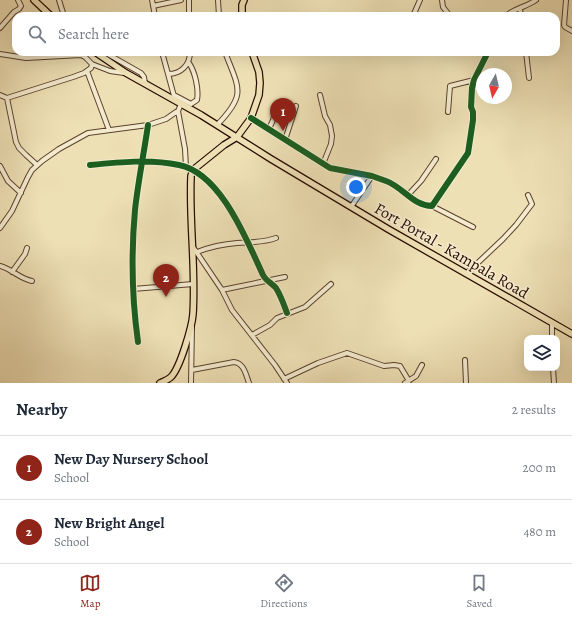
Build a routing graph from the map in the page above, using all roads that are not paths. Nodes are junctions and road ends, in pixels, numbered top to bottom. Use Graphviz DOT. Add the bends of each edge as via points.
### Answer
graph roads {
  1 [pos="18,0"];
  2 [pos="34,0"];
  3 [pos="59,0"];
  4 [pos="152,0"];
  5 [pos="181,0"];
  6 [pos="189,0"];
  7 [pos="218,0"];
  8 [pos="244,0"];
  9 [pos="420,0"];
  10 [pos="442,0"];
  11 [pos="536,0"];
  12 [pos="566,0"];
  13 [pos="153,6"];
  14 [pos="520,8"];
  15 [pos="14,12"];
  16 [pos="47,12"];
  17 [pos="63,12"];
  18 [pos="154,12"];
  19 [pos="189,12"];
  20 [pos="219,12"];
  21 [pos="242,12"];
  22 [pos="415,12"];
  23 [pos="447,12"];
  24 [pos="510,12"];
  25 [pos="520,12"];
  26 [pos="12,14"];
  27 [pos="0,28"];
  28 [pos="572,31"];
  29 [pos="0,54"];
  30 [pos="12,56"];
  31 [pos="13,56"];
  32 [pos="81,56"];
  33 [pos="81,56"];
  34 [pos="101,56"];
  35 [pos="111,56"];
  36 [pos="163,56"];
  37 [pos="190,56"];
  38 [pos="226,56"];
  39 [pos="253,56"];
  40 [pos="486,56"];
  41 [pos="526,56"];
  42 [pos="189,63"];
  43 [pos="92,64"];
  44 [pos="87,72"];
  45 [pos="126,73"];
  46 [pos="168,74"];
  47 [pos="529,78"];
  48 [pos="474,80"];
  49 [pos="145,84"];
  50 [pos="0,95"];
  51 [pos="320,95"];
  52 [pos="7,98"];
  53 [pos="175,98"];
  54 [pos="181,104"];
  55 [pos="296,106"];
  56 [pos="276,108"];
  57 [pos="178,111"];
  58 [pos="448,112"];
  59 [pos="251,118"];
  60 [pos="148,125"];
  61 [pos="217,125"];
  62 [pos="268,129"];
  63 [pos="109,130"];
  64 [pos="237,137"];
  65 [pos="285,140"];
  66 [pos="436,159"];
  67 [pos="143,162"];
  68 [pos="323,164"];
  69 [pos="37,165"];
  70 [pos="90,165"];
  71 [pos="0,166"];
  72 [pos="186,167"];
  73 [pos="193,170"];
  74 [pos="372,176"];
  75 [pos="21,193"];
  76 [pos="408,195"];
  77 [pos="528,195"];
  78 [pos="432,206"];
  79 [pos="351,207"];
  80 [pos="473,226"];
  81 [pos="0,228"];
  82 [pos="276,238"];
  83 [pos="248,243"];
  84 [pos="192,245"];
  85 [pos="27,248"];
  86 [pos="197,252"];
  87 [pos="0,266"];
  88 [pos="12,272"];
  89 [pos="467,273"];
  90 [pos="285,277"];
  91 [pos="266,280"];
  92 [pos="32,281"];
  93 [pos="193,284"];
  94 [pos="331,284"];
  95 [pos="134,289"];
  96 [pos="222,290"];
  97 [pos="287,314"];
  98 [pos="193,315"];
  99 [pos="552,322"];
  100 [pos="572,334"];
  101 [pos="252,335"];
  102 [pos="552,335"];
  103 [pos="138,342"];
  104 [pos="465,360"];
  105 [pos="422,365"];
  106 [pos="192,370"];
  107 [pos="553,371"];
  108 [pos="284,379"];
  109 [pos="171,380"];
  110 [pos="407,382"];
  111 [pos="160,383"];
  112 [pos="190,383"];
  113 [pos="249,383"];
  114 [pos="287,383"];
  115 [pos="466,383"];
  116 [pos="554,383"];
  1 -- 15 [label="street" via="21,6"];
  2 -- 16 [label="main road"];
  3 -- 17 [label="street"];
  4 -- 13 [label="street"];
  5 -- 13 [label="street"];
  6 -- 19 [label="street"];
  7 -- 20 [label="street"];
  8 -- 21 [label="main road"];
  9 -- 22 [label="street"];
  10 -- 23 [label="street"];
  11 -- 14 [label="street"];
  12 -- 28 [label="street" via="564,25"];
  13 -- 18 [label="street"];
  14 -- 24 [label="street"];
  14 -- 25 [label="street"];
  26 -- 27 [label="street"];
  29 -- 30 [label="street"];
  31 -- 32 [label="street"];
  33 -- 43 [label="street"];
  34 -- 45 [label="main road, Fort Portal - Kampala Road"];
  35 -- 49 [label="street" via="141,73"];
  36 -- 46 [label="street"];
  37 -- 42 [label="street"];
  38 -- 61 [label="street" via="238,89 235,104"];
  39 -- 59 [label="main road" via="260,83 259,95"];
  40 -- 48 [label="street"];
  41 -- 47 [label="street"];
  42 -- 46 [label="street" via="173,74"];
  42 -- 53 [label="street" via="198,93 197,100 191,104"];
  43 -- 44 [label="street"];
  43 -- 45 [label="street" via="110,72"];
  44 -- 52 [label="street"];
  44 -- 63 [label="street"];
  45 -- 49 [label="main road, Fort Portal - Kampala Road"];
  46 -- 53 [label="street"];
  48 -- 58 [label="street" via="450,86"];
  48 -- 78 [label="street" via="471,97 473,120 468,153"];
  49 -- 53 [label="main road, Fort Portal - Kampala Road"];
  50 -- 52 [label="street"];
  51 -- 68 [label="street" via="332,136"];
  52 -- 69 [label="street" via="16,142"];
  53 -- 54 [label="main road, Fort Portal - Kampala Road"];
  54 -- 57 [label="street"];
  54 -- 61 [label="main road, Fort Portal - Kampala Road"];
  55 -- 65 [label="street"];
  56 -- 62 [label="street"];
  57 -- 60 [label="street" via="166,119"];
  57 -- 72 [label="street"];
  59 -- 62 [label="street"];
  59 -- 64 [label="main road"];
  60 -- 63 [label="street"];
  60 -- 67 [label="street"];
  61 -- 64 [label="main road, Fort Portal - Kampala Road"];
  62 -- 65 [label="street"];
  63 -- 69 [label="street" via="83,135"];
  64 -- 73 [label="main road"];
  64 -- 79 [label="main road, Fort Portal - Kampala Road"];
  65 -- 68 [label="street"];
  66 -- 76 [label="street"];
  67 -- 70 [label="street"];
  67 -- 72 [label="street" via="161,162"];
  67 -- 95 [label="street" via="133,246"];
  68 -- 74 [label="street" via="330,168"];
  69 -- 75 [label="street" via="28,176"];
  71 -- 75 [label="street" via="8,181"];
  72 -- 73 [label="street"];
  73 -- 83 [label="street" via="223,197"];
  73 -- 84 [label="main road" via="190,182"];
  74 -- 76 [label="street" via="390,182"];
  74 -- 79 [label="street"];
  75 -- 81 [label="street"];
  76 -- 78 [label="street" via="416,202"];
  77 -- 89 [label="street" via="532,204 520,220"];
  78 -- 80 [label="street"];
  79 -- 89 [label="main road, Fort Portal - Kampala Road"];
  82 -- 83 [label="street" via="265,242"];
  83 -- 86 [label="street" via="222,245"];
  83 -- 91 [label="street"];
  84 -- 86 [label="street"];
  84 -- 93 [label="main road"];
  85 -- 88 [label="street"];
  86 -- 96 [label="street"];
  87 -- 88 [label="street"];
  88 -- 92 [label="street"];
  89 -- 99 [label="main road, Fort Portal - Kampala Road"];
  90 -- 91 [label="street"];
  91 -- 96 [label="street"];
  91 -- 97 [label="street" via="277,290"];
  93 -- 95 [label="street"];
  93 -- 98 [label="main road"];
  94 -- 97 [label="street" via="305,307"];
  95 -- 103 [label="street"];
  96 -- 101 [label="street" via="232,310"];
  97 -- 101 [label="street"];
  98 -- 106 [label="street"];
  98 -- 109 [label="main road" via="181,358"];
  99 -- 100 [label="main road, Fort Portal - Kampala Road"];
  99 -- 102 [label="street"];
  101 -- 108 [label="street"];
  104 -- 115 [label="street"];
  105 -- 110 [label="street" via="416,376"];
  106 -- 112 [label="street"];
  106 -- 113 [label="street" via="239,362"];
  107 -- 116 [label="street"];
  108 -- 110 [label="street" via="346,353 384,366 400,366"];
  108 -- 114 [label="street"];
  109 -- 111 [label="main road"];
}
